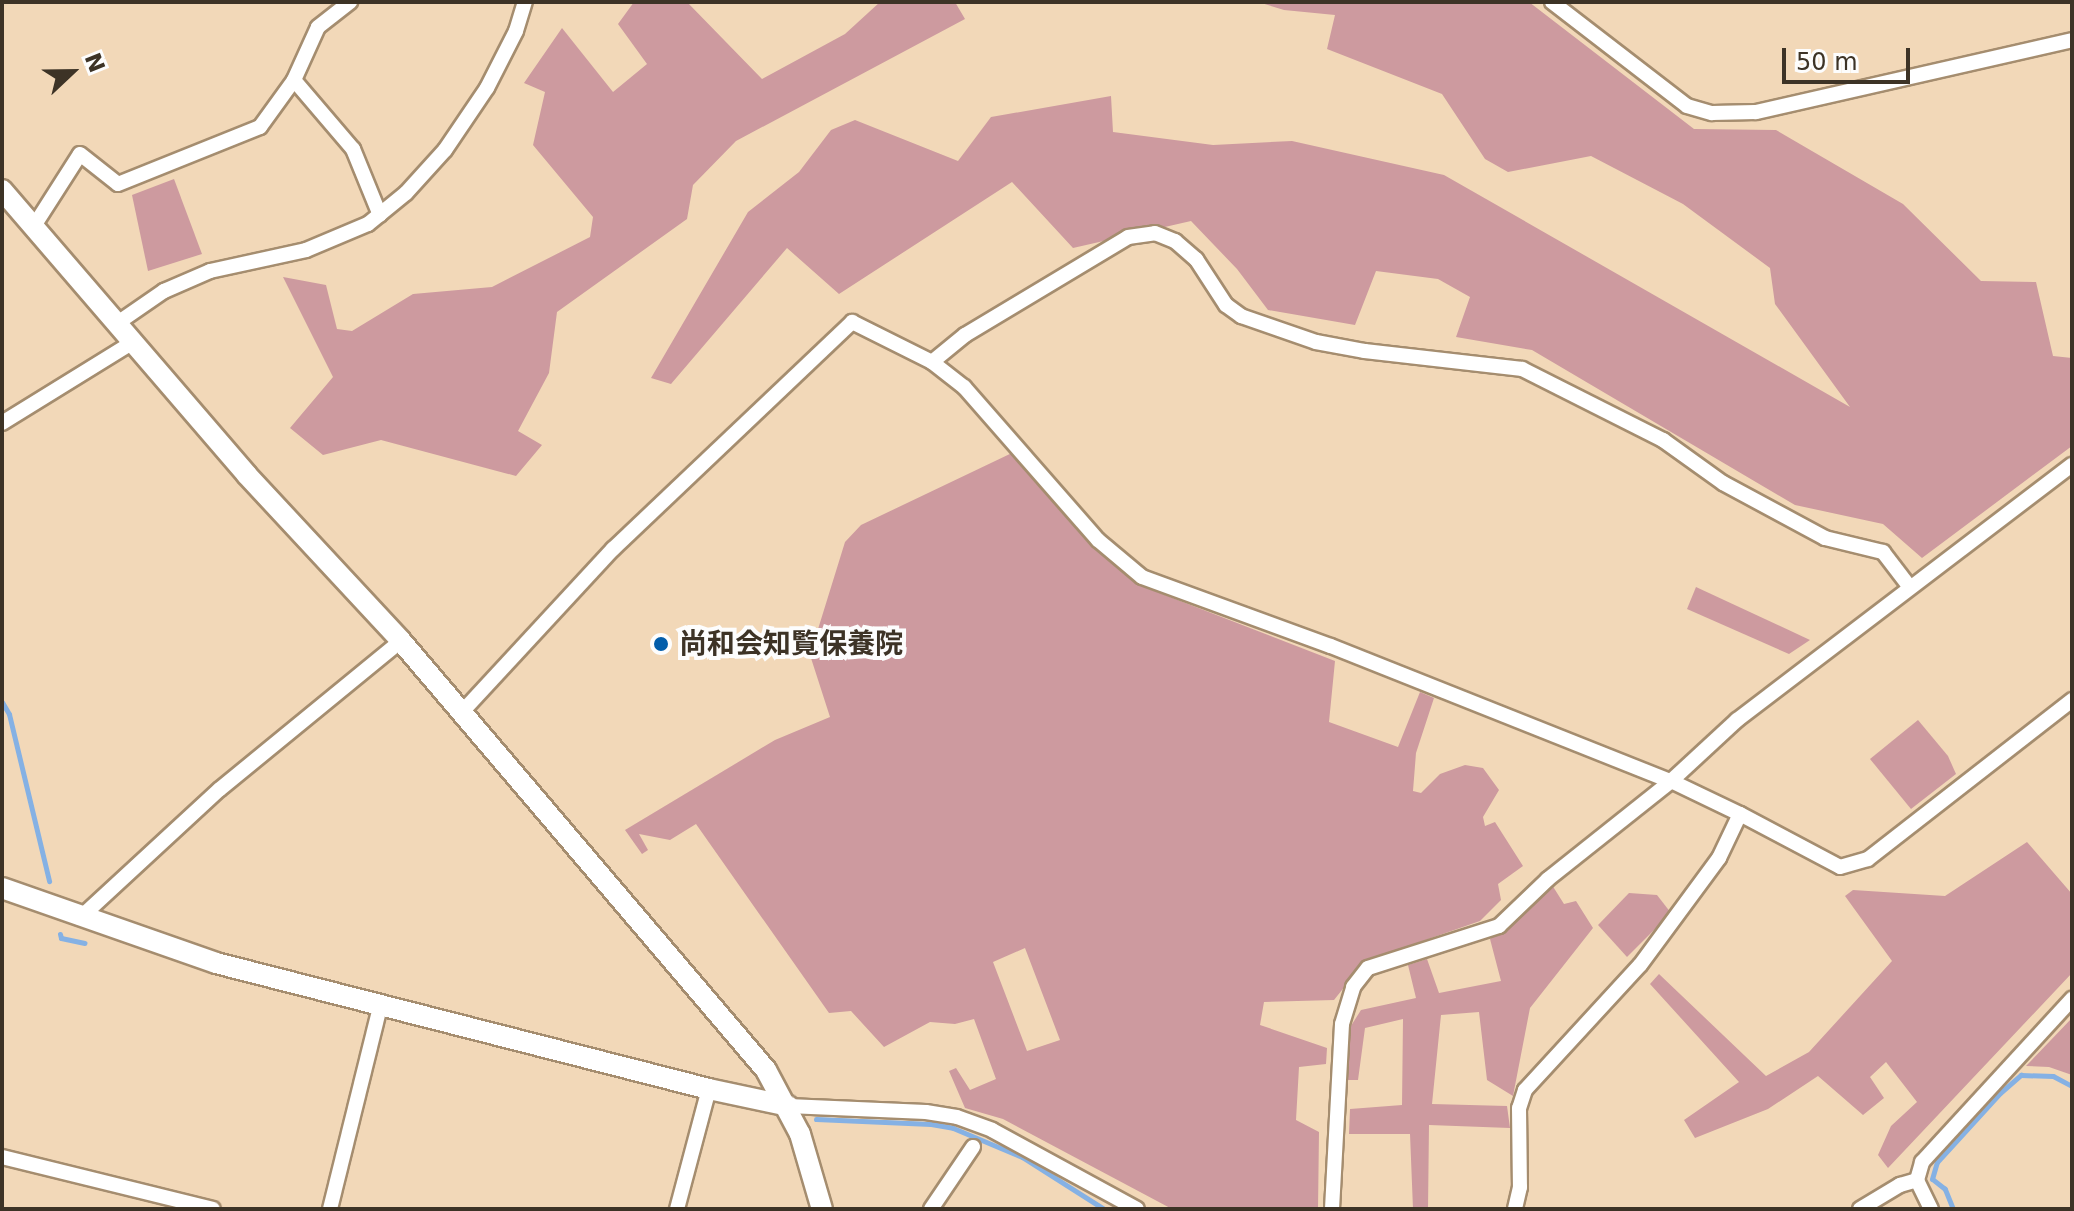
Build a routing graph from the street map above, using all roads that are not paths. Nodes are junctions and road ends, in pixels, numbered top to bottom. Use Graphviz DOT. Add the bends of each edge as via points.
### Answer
graph roads {
  1 [pos="350,2"];
  2 [pos="525,2"];
  3 [pos="1552,2"];
  4 [pos="2072,40"];
  5 [pos="294,80"];
  6 [pos="2,190"];
  7 [pos="380,215"];
  8 [pos="34,226"];
  9 [pos="119,322"];
  10 [pos="135,341"];
  11 [pos="932,362"];
  12 [pos="2,423"];
  13 [pos="2072,465"];
  14 [pos="1909,586"];
  15 [pos="401,641"];
  16 [pos="2072,700"];
  17 [pos="461,713"];
  18 [pos="1671,781"];
  19 [pos="1740,814"];
  20 [pos="2,888"];
  21 [pos="80,918"];
  22 [pos="2072,999"];
  23 [pos="381,1003"];
  24 [pos="709,1089"];
  25 [pos="788,1106"];
  26 [pos="973,1147"];
  27 [pos="2,1157"];
  28 [pos="1917,1180"];
  29 [pos="213,1209"];
  30 [pos="330,1209"];
  31 [pos="677,1209"];
  32 [pos="822,1209"];
  33 [pos="931,1209"];
  34 [pos="1137,1209"];
  35 [pos="1332,1209"];
  36 [pos="1515,1209"];
  37 [pos="1860,1209"];
  38 [pos="1931,1209"];
  1 -- 5 [label="street" via="318,27"];
  2 -- 7 [label="street" via="487,88 445,150"];
  3 -- 4 [label="street" via="1687,106 1712,113 1756,112"];
  5 -- 7 [label="street" via="353,149"];
  5 -- 8 [label="street" via="260,127 118,184 80,154"];
  6 -- 8 [label="street"];
  7 -- 9 [label="street" via="306,250 210,271 164,291"];
  8 -- 9 [label="street"];
  9 -- 10 [label="street"];
  10 -- 12 [label="street"];
  10 -- 15 [label="street" via="247,475"];
  11 -- 14 [label="street" via="965,335 1128,237 1155,233 1196,259 1226,305 1241,316 1316,342 1522,369 1663,440 1723,483 1825,538 1883,552"];
  11 -- 17 [label="street" via="852,322 613,549"];
  11 -- 18 [label="street" via="964,387 1098,540 1142,577"];
  13 -- 14 [label="street"];
  14 -- 18 [label="street" via="1737,720"];
  15 -- 17 [label="street"];
  15 -- 21 [label="street" via="220,789"];
  16 -- 19 [label="street" via="1868,859 1840,867"];
  17 -- 25 [label="street" via="739,1037"];
  18 -- 19 [label="street"];
  18 -- 35 [label="street" via="1548,879 1499,926 1368,968 1353,987 1342,1024"];
  19 -- 36 [label="street" via="1719,858 1640,965 1525,1090 1519,1108 1520,1187"];
  20 -- 21 [label="street"];
  21 -- 23 [label="street" via="216,963"];
  22 -- 28 [label="street" via="1933,1146"];
  23 -- 24 [label="street"];
  23 -- 30 [label="street"];
  24 -- 25 [label="street"];
  24 -- 31 [label="street"];
  25 -- 32 [label="street"];
  25 -- 34 [label="street" via="957,1117 992,1130"];
  26 -- 33 [label="street"];
  27 -- 29 [label="street"];
  28 -- 37 [label="street"];
  28 -- 38 [label="street"];
}
